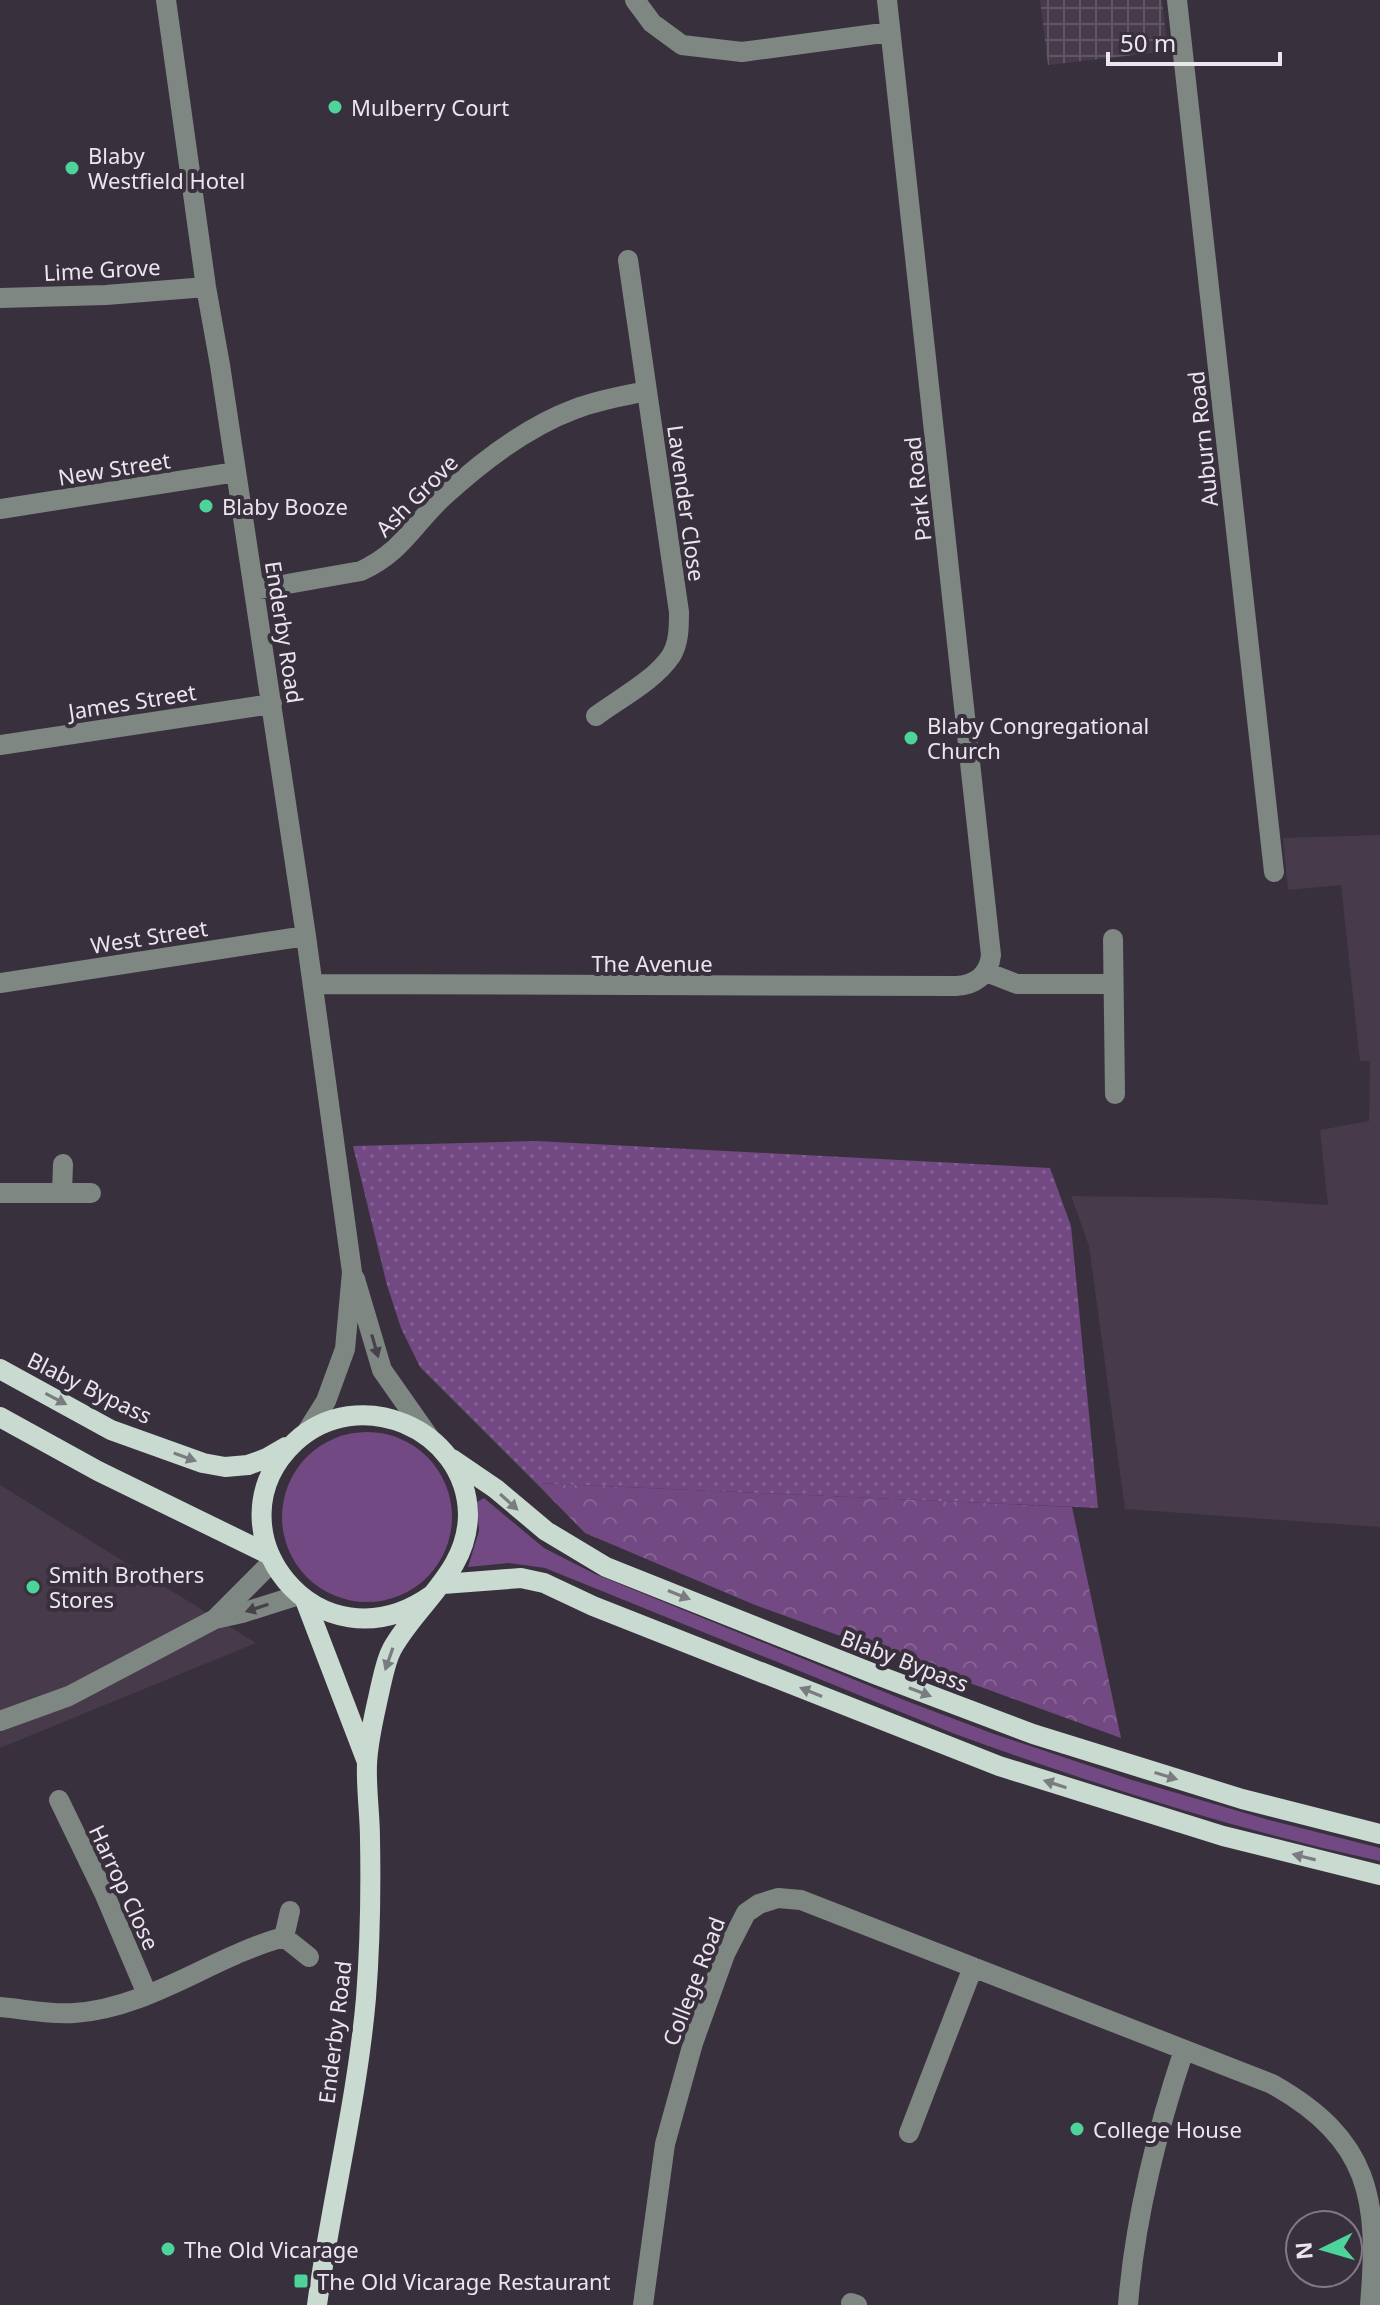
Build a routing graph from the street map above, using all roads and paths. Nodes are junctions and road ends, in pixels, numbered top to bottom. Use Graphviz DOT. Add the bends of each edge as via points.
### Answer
graph roads {
  1 [pos="166,0"];
  2 [pos="635,0"];
  3 [pos="887,0"];
  4 [pos="1177,0"];
  5 [pos="890,32"];
  6 [pos="628,260"];
  7 [pos="206,287"];
  8 [pos="0,298"];
  9 [pos="647,391"];
  10 [pos="236,472"];
  11 [pos="0,509"];
  12 [pos="254,590"];
  13 [pos="272,704"];
  14 [pos="596,716"];
  15 [pos="0,745"];
  16 [pos="1274,872"];
  17 [pos="306,936"];
  18 [pos="1113,939"];
  19 [pos="986,972"];
  20 [pos="0,983"];
  21 [pos="313,984"];
  22 [pos="1113,984"];
  23 [pos="1115,1094"];
  24 [pos="63,1164"];
  25 [pos="0,1193"];
  26 [pos="62,1193"];
  27 [pos="91,1193"];
  28 [pos="352,1272"];
  29 [pos="0,1369"];
  30 [pos="0,1417"];
  31 [pos="429,1437"];
  32 [pos="300,1438"];
  33 [pos="447,1455"];
  34 [pos="271,1558"];
  35 [pos="437,1589"];
  36 [pos="302,1598"];
  37 [pos="215,1619"];
  38 [pos="0,1721"];
  39 [pos="367,1762"];
  40 [pos="59,1800"];
  41 [pos="1380,1834"];
  42 [pos="1380,1875"];
  43 [pos="290,1911"];
  44 [pos="284,1937"];
  45 [pos="309,1957"];
  46 [pos="973,1967"];
  47 [pos="147,1994"];
  48 [pos="0,2007"];
  49 [pos="1184,2050"];
  50 [pos="909,2133"];
  51 [pos="317,2305"];
  52 [pos="643,2305"];
  53 [pos="1128,2305"];
  54 [pos="1370,2305"];
  1 -- 7 [label="street, Enderby Road"];
  2 -- 5 [label="street" via="652,23 682,45 742,52"];
  3 -- 5 [label="street, Park Road"];
  4 -- 16 [label="street, Auburn Road"];
  5 -- 19 [label="street, Park Road" via="991,955"];
  6 -- 9 [label="street, Lavender Close"];
  7 -- 8 [label="street, Lime Grove"];
  7 -- 10 [label="street, Enderby Road"];
  9 -- 12 [label="street, Ash Grove" via="577,408 508,445 468,474 377,564"];
  9 -- 14 [label="street, Lavender Close" via="679,634 672,655 652,675"];
  10 -- 11 [label="street, New Street"];
  10 -- 12 [label="street, Enderby Road"];
  12 -- 13 [label="street, Enderby Road"];
  13 -- 15 [label="street, James Street"];
  13 -- 17 [label="street, Enderby Road"];
  17 -- 20 [label="street, West Street"];
  17 -- 21 [label="street, Enderby Road"];
  18 -- 22 [label="street"];
  19 -- 21 [label="street, The Avenue" via="965,986"];
  19 -- 22 [label="street" via="1017,984"];
  21 -- 28 [label="street, Enderby Road"];
  22 -- 23 [label="street"];
  24 -- 26 [label="street"];
  25 -- 26 [label="street"];
  26 -- 27 [label="street"];
  28 -- 31 [label="street, Enderby Road, one-way" via="382,1370"];
  28 -- 32 [label="street, Enderby Road" via="345,1349 326,1401"];
  29 -- 32 [label="main road, Blaby Bypass, one-way" via="111,1430 203,1463 248,1465"];
  30 -- 34 [label="main road"];
  31 -- 32 [label="main road" via="397,1419 365,1414 336,1419"];
  31 -- 33 [label="main road"];
  32 -- 34 [label="main road" via="267,1487 263,1525"];
  33 -- 35 [label="main road" via="461,1480 468,1513 462,1551"];
  33 -- 41 [label="main road, Blaby Bypass, one-way" via="546,1531 606,1567 1033,1734 1228,1795"];
  34 -- 36 [label="main road"];
  34 -- 37 [label="street"];
  35 -- 36 [label="main road" via="401,1613 367,1619 333,1614"];
  35 -- 39 [label="main road, one-way" via="390,1653"];
  42 -- 35 [label="main road, one-way" via="1223,1836 999,1766 544,1583 515,1578"];
  36 -- 37 [label="street, one-way"];
  36 -- 39 [label="main road"];
  37 -- 38 [label="street" via="69,1696"];
  39 -- 51 [label="main road, Enderby Road" via="366,1995"];
  40 -- 47 [label="street, Harrop Close"];
  43 -- 44 [label="street"];
  44 -- 45 [label="street"];
  44 -- 47 [label="street"];
  46 -- 49 [label="street, College Road"];
  46 -- 50 [label="street"];
  46 -- 52 [label="street, College Road" via="801,1900 778,1898 746,1913 725,1954 677,2098 657,2190"];
  47 -- 48 [label="street" via="121,2005 73,2013"];
  49 -- 53 [label="street" via="1145,2182"];
  49 -- 54 [label="street, College Road" via="1302,2101 1326,2120 1350,2152 1367,2190 1374,2232"];
}
